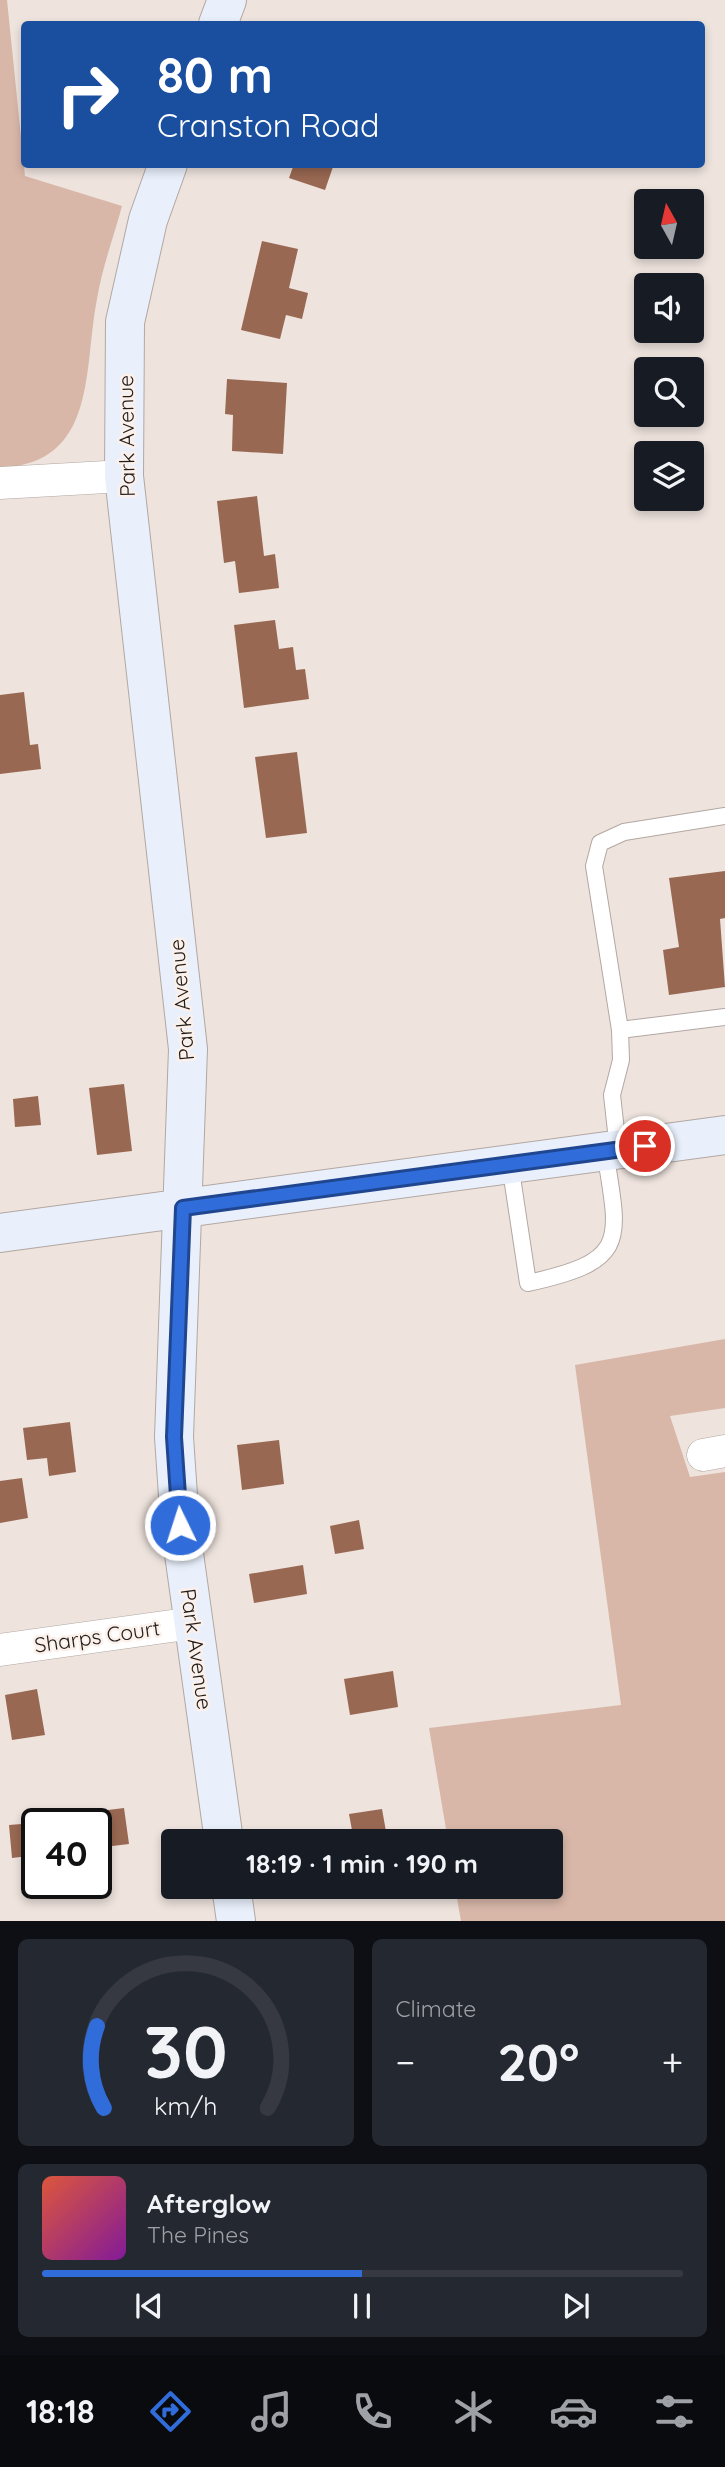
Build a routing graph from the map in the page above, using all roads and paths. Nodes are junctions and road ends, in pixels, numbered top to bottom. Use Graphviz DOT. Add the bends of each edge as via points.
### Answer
graph roads {
  1 [pos="227,0"];
  2 [pos="219,21"];
  3 [pos="167,168"];
  4 [pos="124,476"];
  5 [pos="0,483"];
  6 [pos="725,816"];
  7 [pos="725,1017"];
  8 [pos="620,1030"];
  9 [pos="725,1135"];
  10 [pos="611,1150"];
  11 [pos="510,1164"];
  12 [pos="183,1208"];
  13 [pos="0,1233"];
  14 [pos="193,1623"];
  15 [pos="0,1650"];
  16 [pos="223,1829"];
  17 [pos="233,1899"];
  18 [pos="236,1921"];
  1 -- 2 [label="street"];
  3 -- 4 [label="street, Park Avenue" via="148,220 125,322"];
  4 -- 5 [label="street"];
  4 -- 12 [label="street, Park Avenue" via="188,1049"];
  6 -- 8 [label="lane" via="624,832 600,843 594,866"];
  7 -- 8 [label="lane"];
  8 -- 10 [label="lane"];
  9 -- 10 [label="street"];
  10 -- 11 [label="street"];
  10 -- 11 [label="lane" via="615,1228 606,1253 576,1272 528,1283"];
  11 -- 12 [label="street"];
  12 -- 13 [label="street"];
  12 -- 14 [label="street, Park Avenue" via="174,1437"];
  14 -- 15 [label="street, Sharps Court"];
  14 -- 16 [label="street, Park Avenue"];
  17 -- 18 [label="street"];
}
